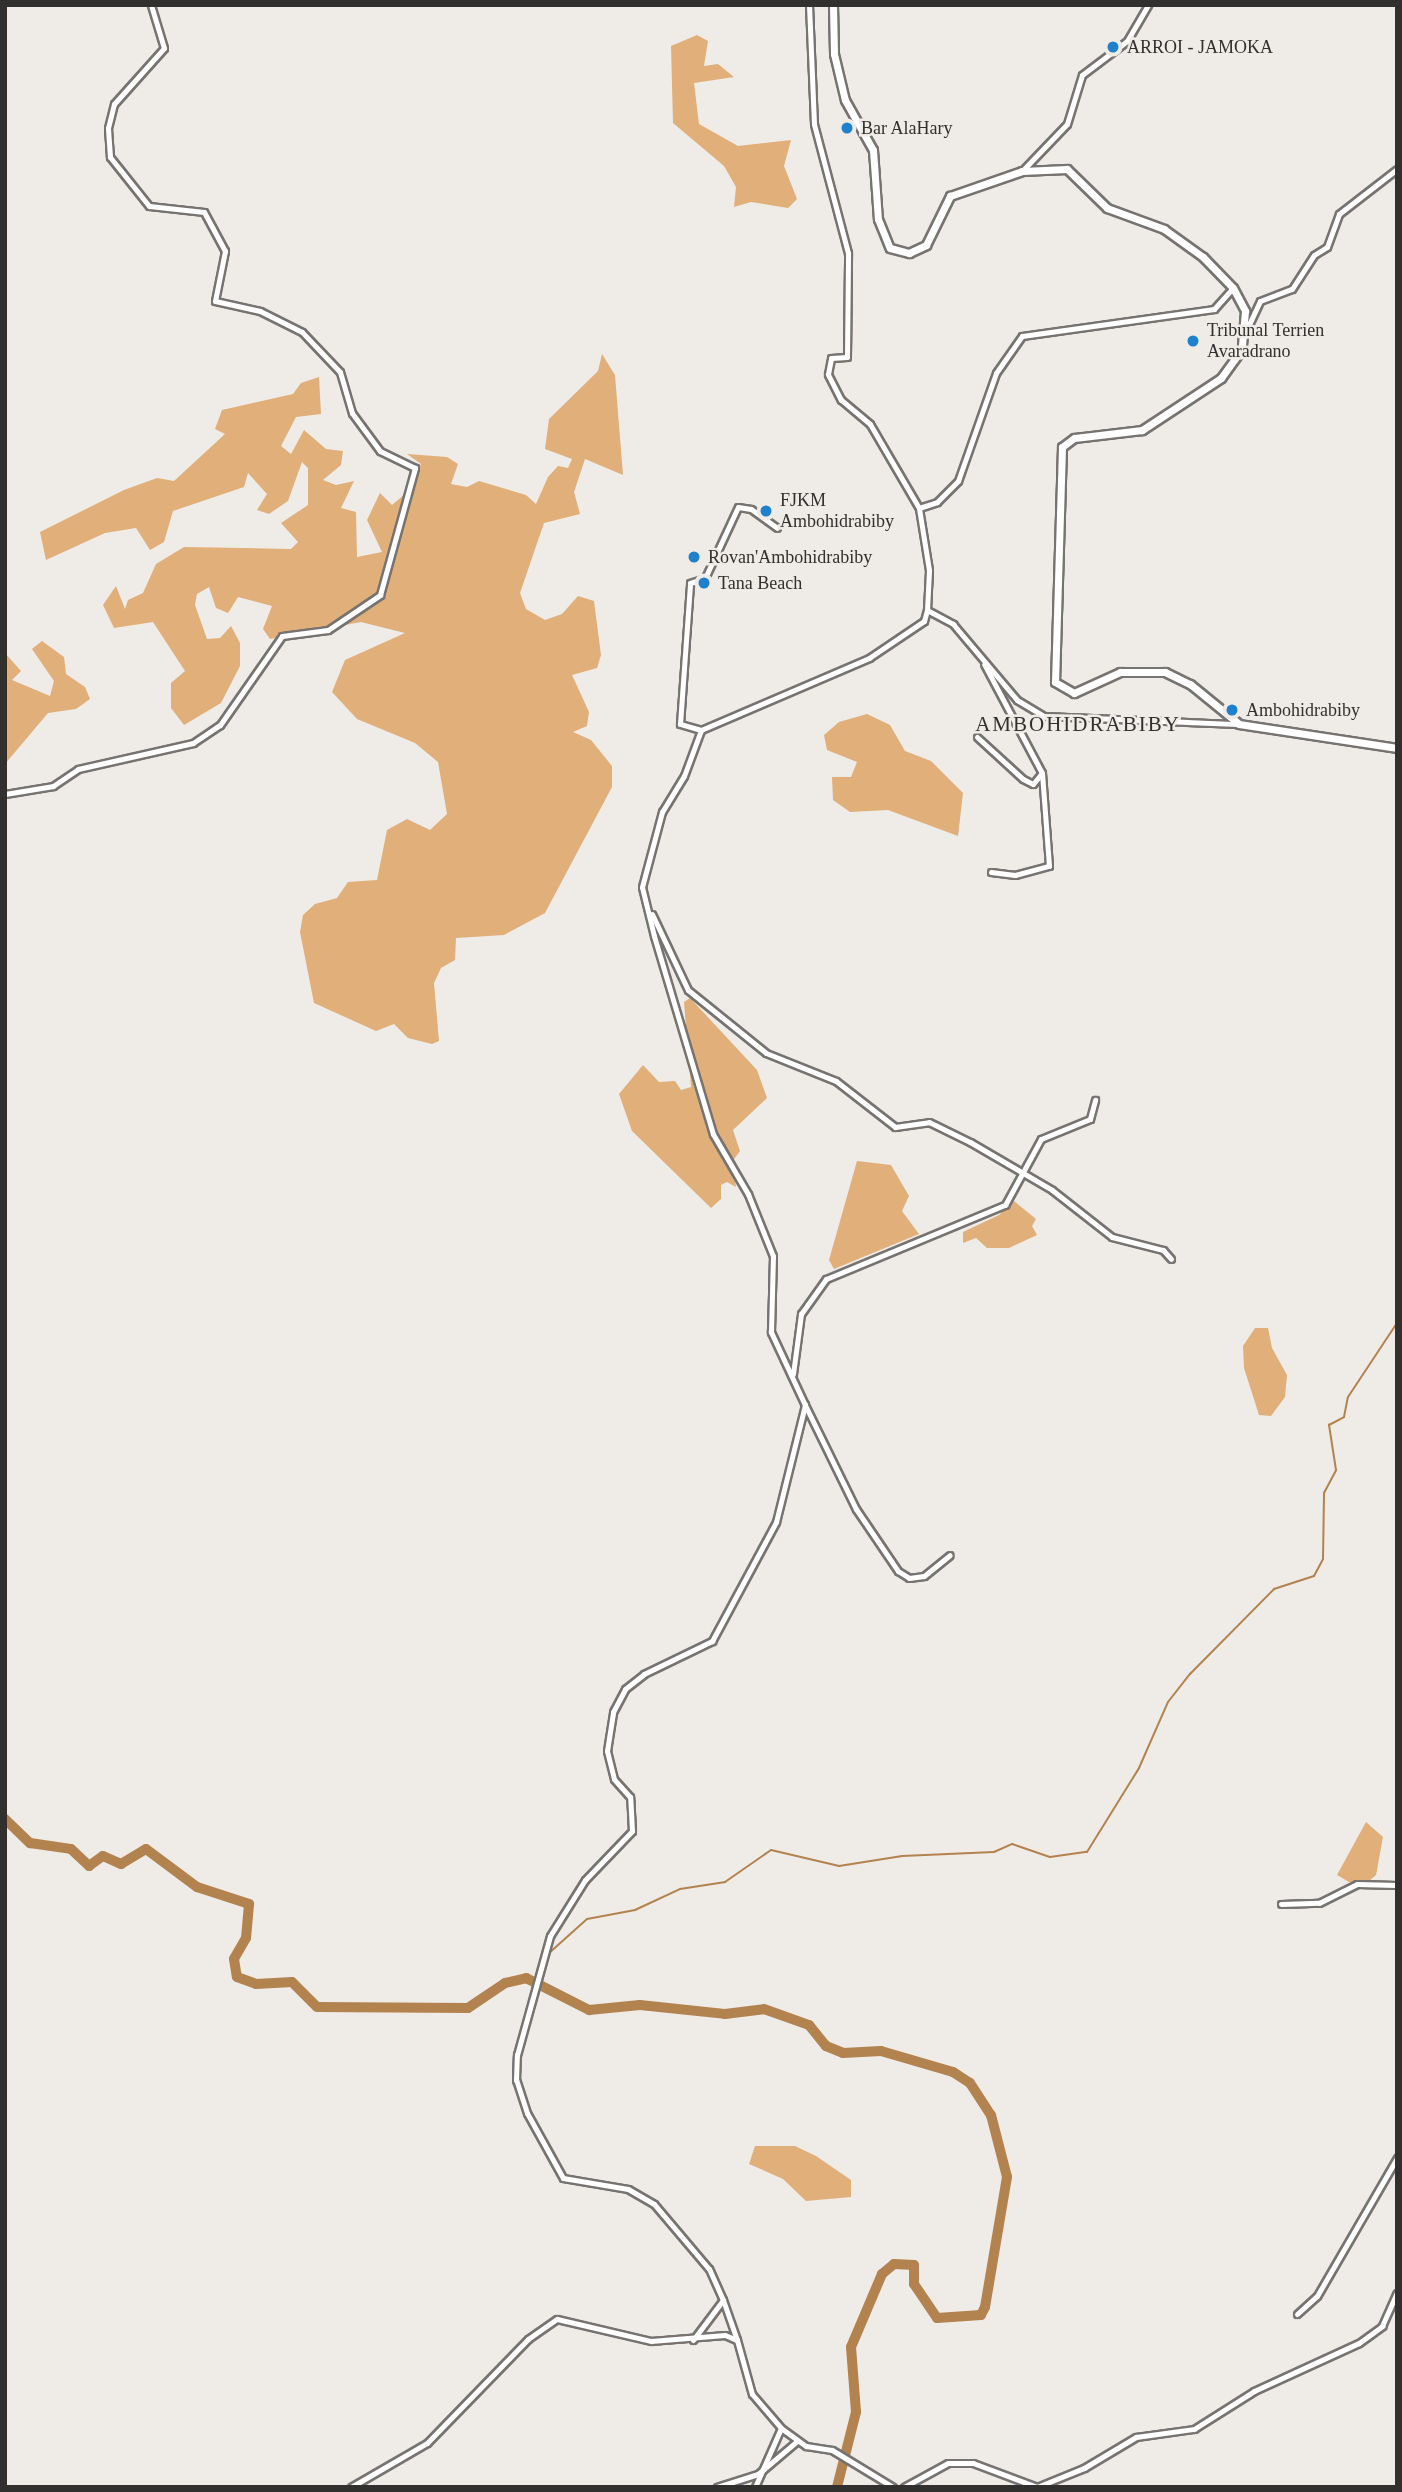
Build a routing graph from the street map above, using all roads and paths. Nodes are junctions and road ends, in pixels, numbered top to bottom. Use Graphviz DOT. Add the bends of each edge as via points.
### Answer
graph roads {
  1 [pos="150,5"];
  2 [pos="808,5"];
  3 [pos="833,5"];
  4 [pos="1148,5"];
  5 [pos="1397,169"];
  6 [pos="1022,171"];
  7 [pos="1233,288"];
  8 [pos="1246,331"];
  9 [pos="919,508"];
  10 [pos="777,528"];
  11 [pos="928,610"];
  12 [pos="984,664"];
  13 [pos="1239,724"];
  14 [pos="701,730"];
  15 [pos="977,737"];
  16 [pos="1397,748"];
  17 [pos="1042,773"];
  18 [pos="5,794"];
  19 [pos="991,872"];
  20 [pos="647,901"];
  21 [pos="1095,1100"];
  22 [pos="1024,1176"];
  23 [pos="1171,1259"];
  24 [pos="793,1374"];
  25 [pos="805,1405"];
  26 [pos="950,1555"];
  27 [pos="1397,1885"];
  28 [pos="1281,1904"];
  29 [pos="1397,2158"];
  30 [pos="1397,2293"];
  31 [pos="723,2300"];
  32 [pos="1297,2314"];
  33 [pos="693,2340"];
  34 [pos="737,2340"];
  35 [pos="781,2428"];
  36 [pos="797,2441"];
  37 [pos="758,2474"];
  38 [pos="351,2487"];
  39 [pos="717,2487"];
  40 [pos="755,2487"];
  41 [pos="892,2487"];
  42 [pos="904,2487"];
  1 -- 18 [label="street" via="164,48 114,104 108,128 110,156 149,206 204,212 225,251 215,301 260,311 302,332 340,372 352,413 380,451 415,468 380,595 328,630 282,636 220,725 193,743 78,769 53,786"];
  2 -- 9 [label="street" via="814,124 848,253 847,357 831,358 828,374 841,400 870,424"];
  3 -- 6 [label="main road" via="834,54 845,100 873,150 878,219 890,248 909,253 926,245 950,197"];
  4 -- 6 [label="street" via="1128,41 1082,75 1066,124"];
  5 -- 8 [label="street" via="1339,215 1327,247 1314,255 1292,289 1261,301"];
  6 -- 7 [label="main road" via="1067,169 1107,208 1164,229"];
  7 -- 8 [label="main road" via="1245,311"];
  7 -- 9 [label="street" via="1214,309 1014,341 982,406 958,481 937,502"];
  8 -- 13 [label="main road" via="1221,378 1142,430 1074,438 1062,447 1051,667 1055,682 1074,694 1120,672 1165,672 1199,691"];
  9 -- 11 [label="street" via="929,570"];
  10 -- 14 [label="street" via="751,509 738,507 705,578 690,583 680,724"];
  11 -- 12 [label="street" via="953,624"];
  11 -- 14 [label="street" via="924,621 869,658"];
  12 -- 13 [label="street" via="1017,700 1044,716"];
  12 -- 17 [label="street"];
  13 -- 16 [label="main road"];
  14 -- 20 [label="street" via="684,776 662,812 642,887"];
  15 -- 17 [label="street" via="1023,779 1033,784"];
  17 -- 19 [label="street" via="1049,866 1015,875"];
  20 -- 22 [label="street" via="688,990 741,1036 766,1053 836,1080 895,1127 929,1122"];
  20 -- 24 [label="street" via="713,1134 748,1194 773,1256 771,1332"];
  21 -- 22 [label="street" via="1090,1119 1041,1139"];
  22 -- 23 [label="street" via="1052,1190 1112,1237 1163,1250"];
  22 -- 24 [label="street" via="1004,1206 989,1214 826,1279 801,1314"];
  24 -- 25 [label="street"];
  25 -- 26 [label="street" via="856,1509 898,1571 909,1578 924,1576"];
  25 -- 31 [label="street" via="776,1522 726,1619 712,1641 644,1674 625,1689 613,1712 607,1751 614,1779 630,1797 632,1831 585,1880 550,1936 517,2055 516,2080 527,2113 563,2178 628,2189 654,2203 709,2269"];
  27 -- 28 [label="street" via="1357,1884 1319,1903"];
  29 -- 32 [label="street" via="1317,2296"];
  30 -- 42 [label="street" via="1382,2326 1359,2343 1254,2391 1194,2429 1136,2437 1084,2468 1037,2487 973,2463 948,2463"];
  31 -- 33 [label="street"];
  31 -- 34 [label="street"];
  33 -- 34 [label="street" via="725,2335"];
  33 -- 38 [label="street" via="629,2338 557,2319 528,2339 427,2443"];
  34 -- 35 [label="street" via="752,2394"];
  35 -- 36 [label="street"];
  35 -- 37 [label="street"];
  36 -- 37 [label="street"];
  36 -- 41 [label="street" via="832,2450"];
  37 -- 39 [label="street"];
  37 -- 40 [label="street"];
}
